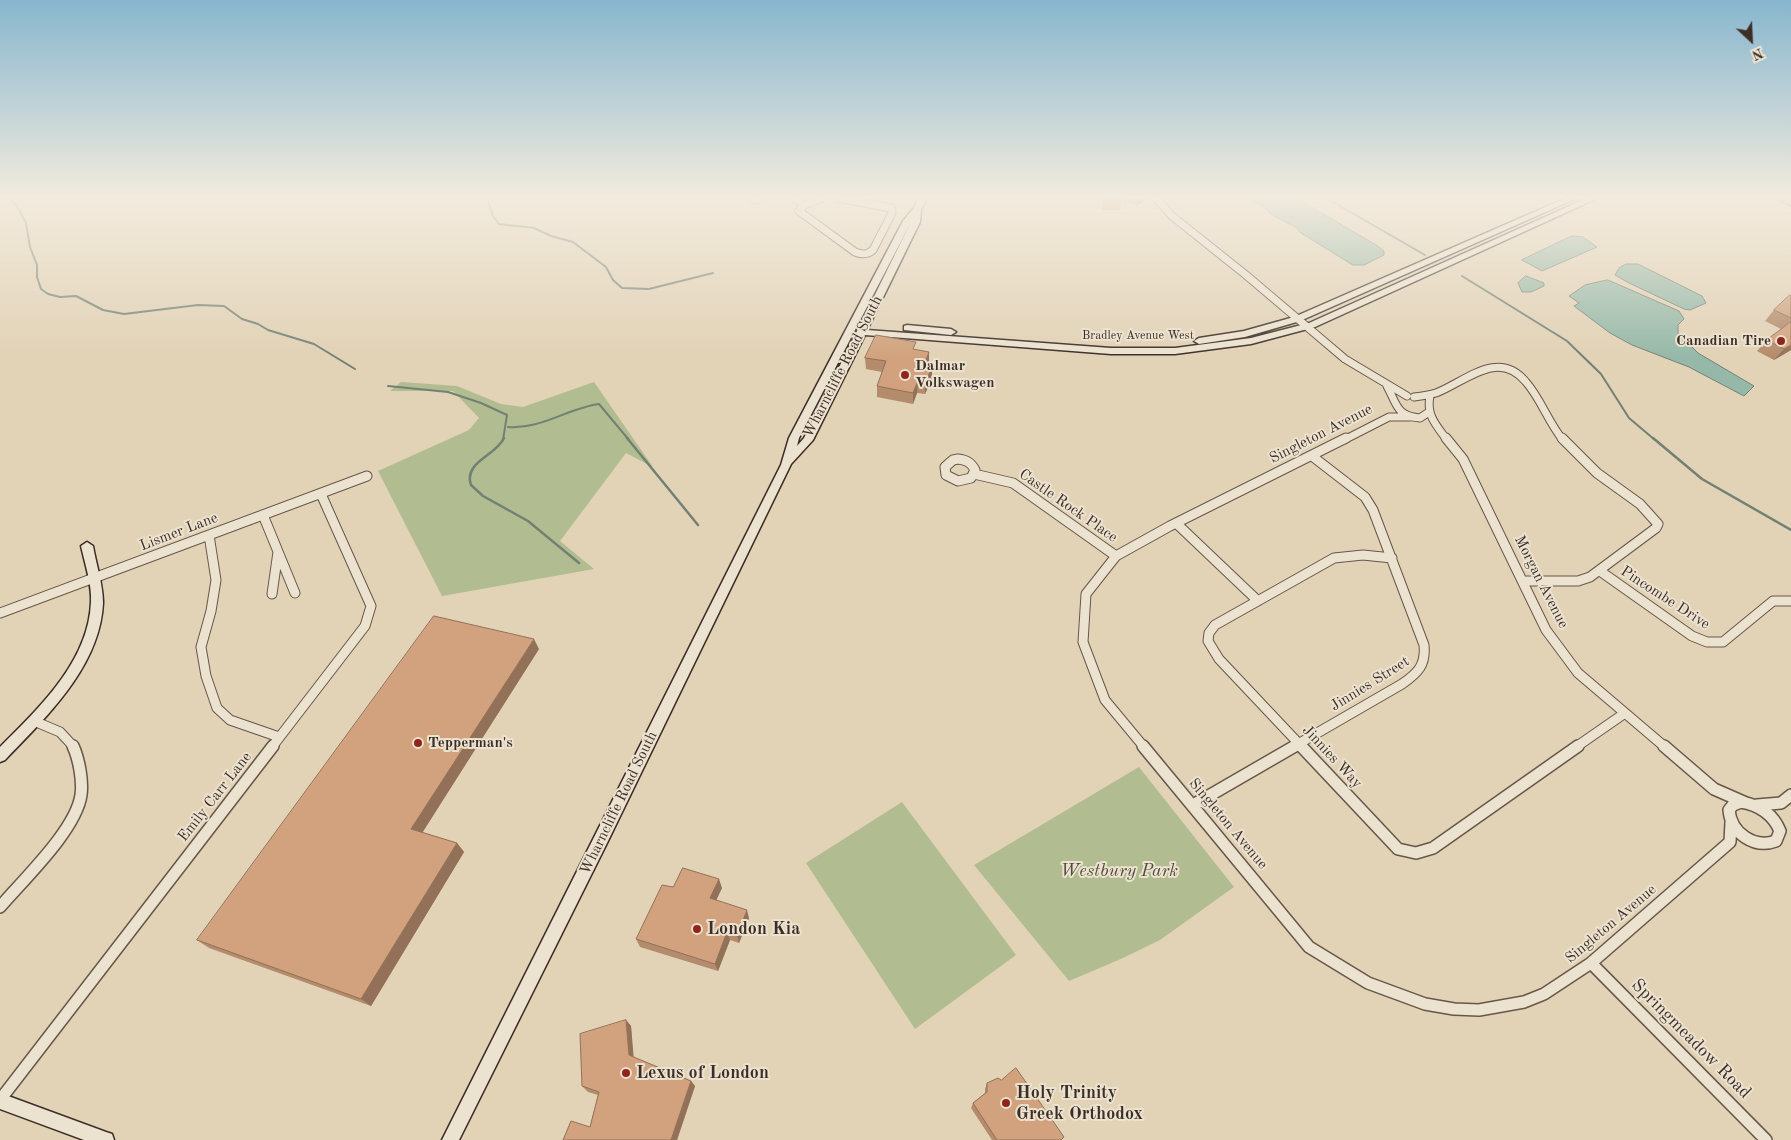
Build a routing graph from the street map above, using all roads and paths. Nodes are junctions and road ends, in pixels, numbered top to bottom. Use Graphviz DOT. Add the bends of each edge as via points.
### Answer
graph roads {
  1 [pos="854,251"];
  2 [pos="872,251"];
  3 [pos="891,251"];
  4 [pos="902,251"];
  5 [pos="1216,251"];
  6 [pos="1452,251"];
  7 [pos="1476,251"];
  8 [pos="1300,318"];
  9 [pos="1309,326"];
  10 [pos="864,328"];
  11 [pos="1387,386"];
  12 [pos="1411,396"];
  13 [pos="1430,396"];
  14 [pos="1395,403"];
  15 [pos="1429,409"];
  16 [pos="1389,417"];
  17 [pos="1413,418"];
  18 [pos="1436,427"];
  19 [pos="1312,456"];
  20 [pos="786,465"];
  21 [pos="974,474"];
  22 [pos="367,476"];
  23 [pos="321,494"];
  24 [pos="263,515"];
  25 [pos="1176,523"];
  26 [pos="209,536"];
  27 [pos="86,546"];
  28 [pos="278,552"];
  29 [pos="1116,556"];
  30 [pos="1392,558"];
  31 [pos="1600,572"];
  32 [pos="93,579"];
  33 [pos="1523,581"];
  34 [pos="295,593"];
  35 [pos="272,594"];
  36 [pos="1791,601"];
  37 [pos="1258,602"];
  38 [pos="0,613"];
  39 [pos="1624,713"];
  40 [pos="34,721"];
  41 [pos="279,737"];
  42 [pos="1299,744"];
  43 [pos="0,756"];
  44 [pos="1714,789"];
  45 [pos="1791,795"];
  46 [pos="1781,803"];
  47 [pos="1750,804"];
  48 [pos="1193,805"];
  49 [pos="1730,818"];
  50 [pos="1778,826"];
  51 [pos="1753,841"];
  52 [pos="1730,842"];
  53 [pos="0,907"];
  54 [pos="1590,963"];
  55 [pos="0,1100"];
  56 [pos="106,1140"];
  57 [pos="450,1140"];
  58 [pos="1766,1140"];
  1 -- 2 [label="street" via="861,255"];
  3 -- 20 [label="main road, Wharncliffe Road South" via="802,420"];
  4 -- 10 [label="main road, Wharncliffe Road South"];
  5 -- 8 [label="street" via="1246,275 1262,283"];
  6 -- 8 [label="main road, Bradley Avenue West"];
  7 -- 9 [label="main road, Bradley Avenue West"];
  8 -- 9 [label="street"];
  8 -- 10 [label="main road, Bradley Avenue West" via="1245,334 1161,344 1108,344"];
  9 -- 10 [label="main road, Bradley Avenue West" via="1251,341 1175,351 1111,351"];
  9 -- 11 [label="street"];
  10 -- 20 [label="main road, Wharncliffe Road South" via="808,440"];
  11 -- 12 [label="street"];
  11 -- 14 [label="street"];
  12 -- 13 [label="street"];
  12 -- 14 [label="street" via="1399,397"];
  12 -- 15 [label="street" via="1424,402"];
  13 -- 15 [label="street"];
  13 -- 31 [label="street" via="1486,368 1500,367 1524,378 1552,426 1601,478 1647,510 1658,524"];
  14 -- 16 [label="street, Singleton Avenue"];
  14 -- 17 [label="street" via="1399,411"];
  15 -- 17 [label="street" via="1424,417"];
  15 -- 18 [label="street, Morgan Avenue"];
  16 -- 17 [label="street, Singleton Avenue"];
  16 -- 19 [label="street, Singleton Avenue"];
  17 -- 18 [label="street, Morgan Avenue"];
  18 -- 33 [label="street, Morgan Avenue" via="1463,459"];
  19 -- 25 [label="street, Singleton Avenue"];
  19 -- 30 [label="street, Jinnies Street" via="1364,497 1373,510"];
  20 -- 57 [label="main road, Wharncliffe Road South"];
  21 -- 29 [label="street, Castle Rock Place" via="1013,483"];
  22 -- 23 [label="street, Lismer Lane"];
  23 -- 24 [label="street, Lismer Lane"];
  23 -- 41 [label="street, Emily Carr Lane" via="371,606 365,626"];
  24 -- 26 [label="street, Lismer Lane"];
  24 -- 28 [label="street"];
  25 -- 29 [label="street, Singleton Avenue"];
  25 -- 37 [label="street"];
  26 -- 32 [label="street, Lismer Lane"];
  26 -- 41 [label="street" via="216,580 202,647 206,676 214,700 217,708 230,720"];
  27 -- 32 [label="main road"];
  28 -- 34 [label="street"];
  28 -- 35 [label="street"];
  29 -- 48 [label="street, Singleton Avenue" via="1086,594 1083,642 1105,700"];
  30 -- 37 [label="street, Jinnies Way" via="1367,554 1334,558"];
  30 -- 42 [label="street, Jinnies Street" via="1424,645 1423,668 1402,684"];
  31 -- 33 [label="street" via="1578,581"];
  31 -- 36 [label="street, Pincombe Drive" via="1692,636 1707,642 1724,642 1773,601"];
  32 -- 38 [label="street, Lismer Lane"];
  32 -- 40 [label="main road" via="97,603 92,632 75,669"];
  33 -- 39 [label="street, Morgan Avenue" via="1546,630 1561,652 1578,672"];
  37 -- 42 [label="street, Jinnies Way" via="1215,625 1208,641 1219,659"];
  39 -- 42 [label="street, Jinnies Way" via="1433,848 1416,853 1398,849"];
  39 -- 44 [label="street, Morgan Avenue"];
  40 -- 43 [label="main road"];
  40 -- 53 [label="street" via="60,732 73,744 78,755 81,796 68,827"];
  41 -- 55 [label="street, Emily Carr Lane"];
  42 -- 48 [label="street, Jinnies Street"];
  44 -- 47 [label="street, Morgan Avenue"];
  44 -- 49 [label="street, Morgan Avenue"];
  45 -- 46 [label="street"];
  46 -- 47 [label="street"];
  46 -- 50 [label="street"];
  47 -- 49 [label="street" via="1733,805"];
  47 -- 50 [label="street" via="1770,815"];
  48 -- 54 [label="street, Singleton Avenue" via="1309,947 1368,983 1394,994 1454,1009 1493,1008 1544,994"];
  49 -- 51 [label="street" via="1741,834"];
  49 -- 52 [label="street"];
  50 -- 51 [label="street" via="1779,835 1774,843"];
  51 -- 52 [label="street"];
  52 -- 54 [label="street, Singleton Avenue"];
  54 -- 58 [label="street, Springmeadow Road"];
  55 -- 56 [label="main road"];
}
